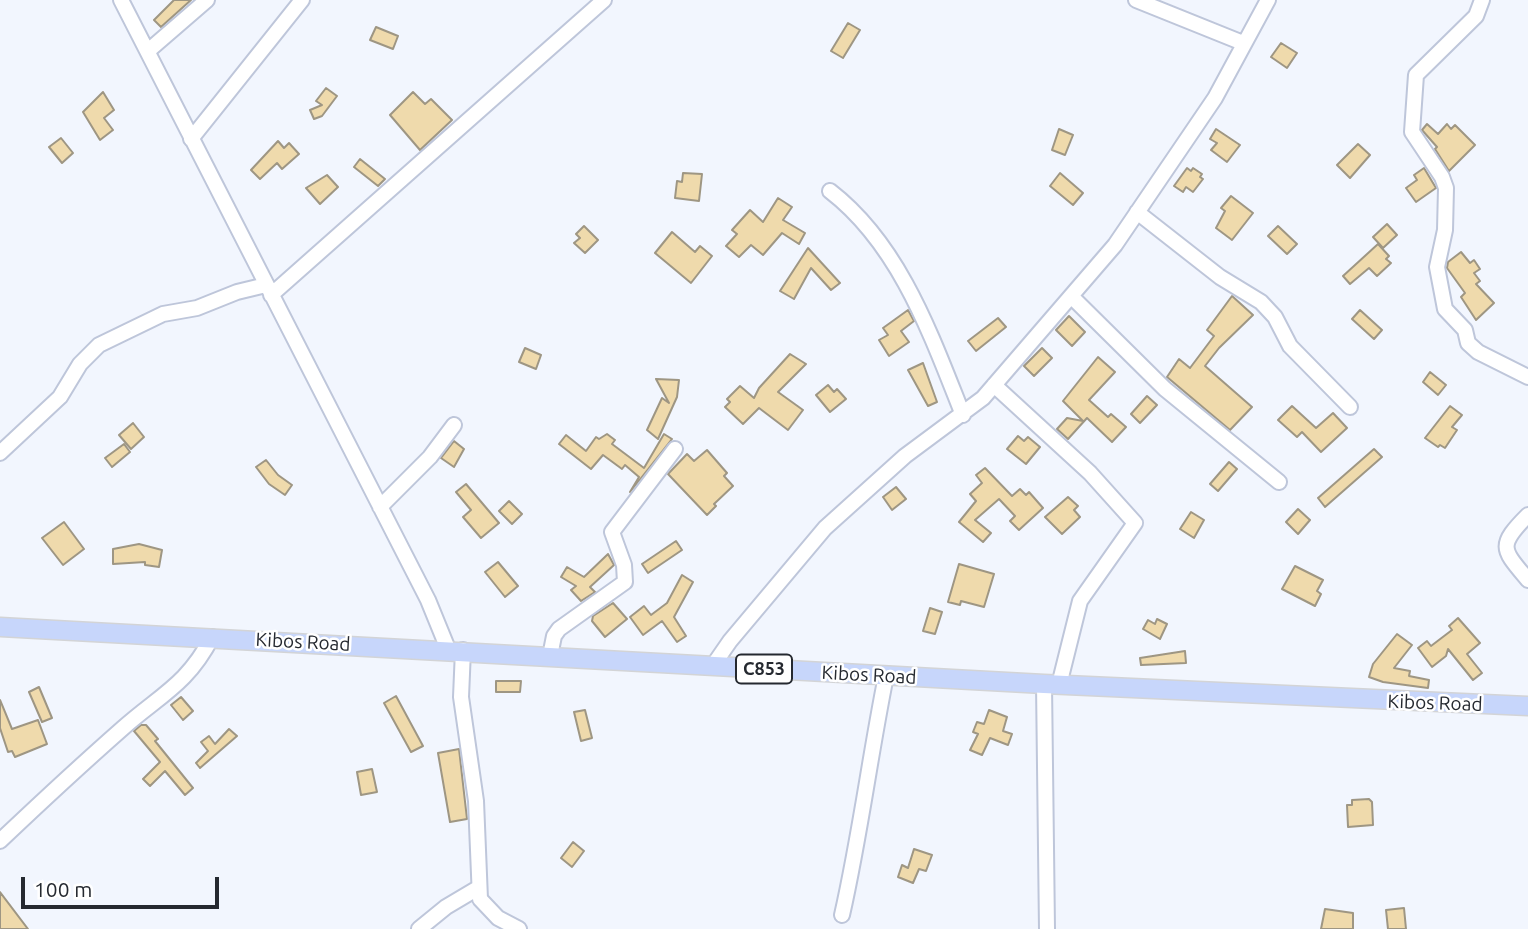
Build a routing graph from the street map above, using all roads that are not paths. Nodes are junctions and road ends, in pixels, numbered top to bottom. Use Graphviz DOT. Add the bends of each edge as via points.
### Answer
graph roads {
  1 [pos="121,0"];
  2 [pos="206,0"];
  3 [pos="302,0"];
  4 [pos="604,0"];
  5 [pos="1136,0"];
  6 [pos="1268,0"];
  7 [pos="1482,0"];
  8 [pos="1243,43"];
  9 [pos="148,51"];
  10 [pos="191,139"];
  11 [pos="830,191"];
  12 [pos="1136,212"];
  13 [pos="268,290"];
  14 [pos="1071,296"];
  15 [pos="1528,377"];
  16 [pos="994,385"];
  17 [pos="1350,407"];
  18 [pos="962,415"];
  19 [pos="454,425"];
  20 [pos="676,449"];
  21 [pos="0,453"];
  22 [pos="1279,482"];
  23 [pos="380,507"];
  24 [pos="1528,515"];
  25 [pos="1528,580"];
  26 [pos="0,627"];
  27 [pos="212,637"];
  28 [pos="456,650"];
  29 [pos="550,656"];
  30 [pos="712,667"];
  31 [pos="886,676"];
  32 [pos="1052,685"];
  33 [pos="1528,706"];
  34 [pos="0,841"];
  35 [pos="478,888"];
  36 [pos="842,915"];
  37 [pos="419,929"];
  38 [pos="519,929"];
  39 [pos="1047,929"];
  1 -- 9 [label="street"];
  2 -- 9 [label="street"];
  3 -- 10 [label="street"];
  4 -- 13 [label="street"];
  5 -- 8 [label="street"];
  6 -- 8 [label="street"];
  7 -- 15 [label="street" via="1476,16 1416,75 1412,132 1446,188 1445,230 1437,267 1444,309 1478,352"];
  8 -- 12 [label="street" via="1215,98"];
  9 -- 10 [label="street"];
  10 -- 13 [label="street"];
  11 -- 18 [label="street" via="851,207 880,243 918,306"];
  12 -- 14 [label="street" via="1115,246"];
  12 -- 17 [label="street" via="1220,277 1261,302 1290,346"];
  13 -- 21 [label="street" via="237,292 197,308 163,314 99,345 80,363 60,397"];
  13 -- 23 [label="street"];
  14 -- 16 [label="street"];
  14 -- 22 [label="street" via="1165,389"];
  16 -- 18 [label="street"];
  16 -- 32 [label="street" via="1090,473 1135,523 1080,601"];
  18 -- 30 [label="street" via="905,456 825,528"];
  19 -- 23 [label="street" via="430,457"];
  20 -- 29 [label="street" via="612,532 625,582 559,629"];
  23 -- 28 [label="street"];
  24 -- 25 [label="street" via="1506,540 1505,548 1507,557"];
  26 -- 27 [label="main road, Kibos Road / C853"];
  27 -- 28 [label="main road, Kibos Road / C853"];
  27 -- 34 [label="street" via="201,659 172,692 128,723"];
  28 -- 29 [label="main road, Kibos Road / C853"];
  28 -- 35 [label="street" via="476,800"];
  29 -- 30 [label="main road, Kibos Road / C853"];
  30 -- 31 [label="main road, Kibos Road / C853"];
  31 -- 32 [label="main road, Kibos Road / C853"];
  31 -- 36 [label="street"];
  32 -- 33 [label="main road, Kibos Road / C853"];
  32 -- 39 [label="street"];
  35 -- 37 [label="street"];
  35 -- 38 [label="street" via="486,909"];
}
